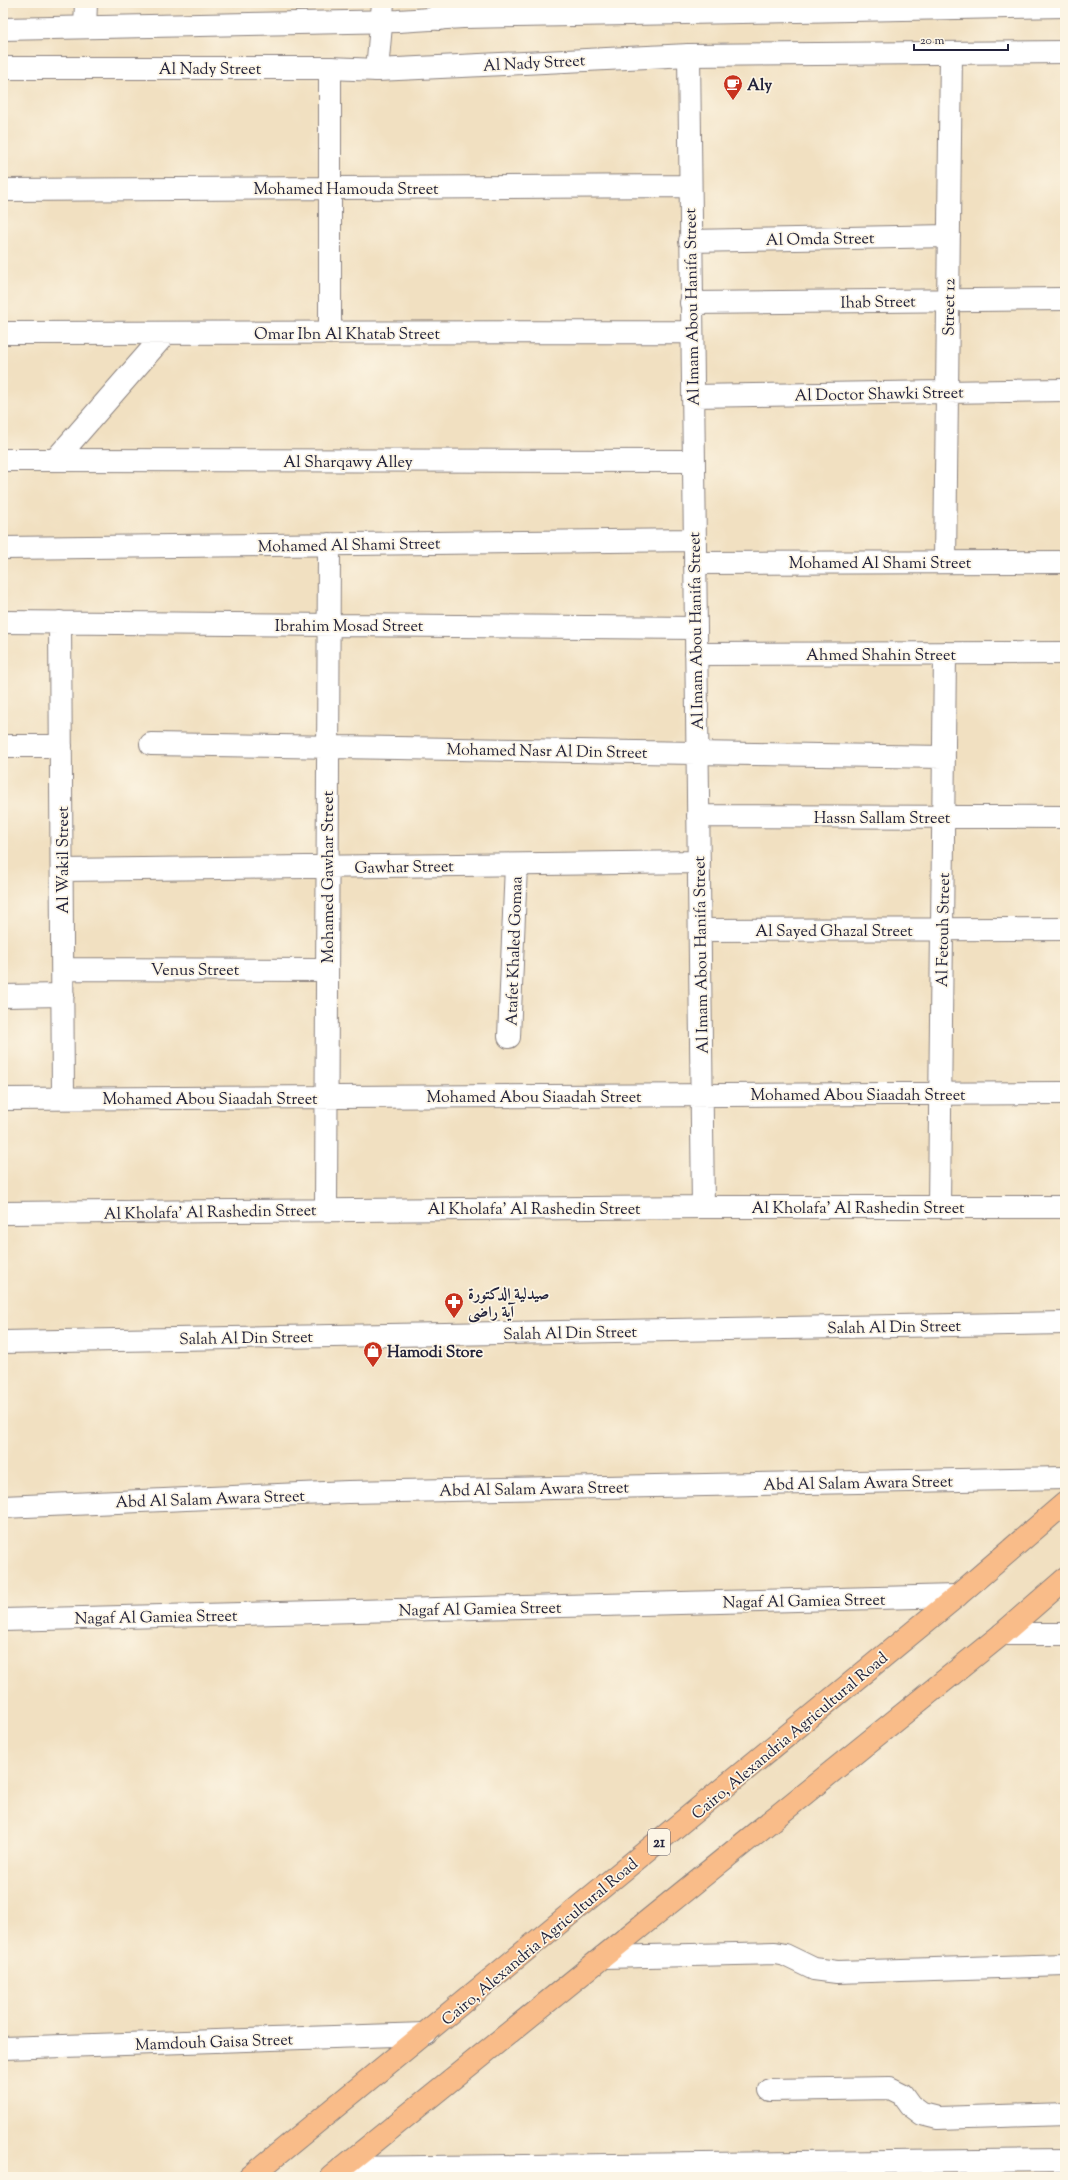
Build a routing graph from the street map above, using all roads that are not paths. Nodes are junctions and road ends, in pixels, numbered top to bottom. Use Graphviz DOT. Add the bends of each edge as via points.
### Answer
graph roads {
  1 [pos="86,3"];
  2 [pos="953,6"];
  3 [pos="1065,6"];
  4 [pos="441,11"];
  5 [pos="382,12"];
  6 [pos="85,27"];
  7 [pos="3,29"];
  8 [pos="1065,52"];
  9 [pos="951,53"];
  10 [pos="689,55"];
  11 [pos="3,68"];
  12 [pos="330,68"];
  13 [pos="377,70"];
  14 [pos="689,186"];
  15 [pos="330,188"];
  16 [pos="3,190"];
  17 [pos="949,236"];
  18 [pos="690,240"];
  19 [pos="1065,299"];
  20 [pos="948,300"];
  21 [pos="691,303"];
  22 [pos="691,332"];
  23 [pos="3,333"];
  24 [pos="166,333"];
  25 [pos="330,333"];
  26 [pos="1065,390"];
  27 [pos="947,392"];
  28 [pos="692,396"];
  29 [pos="3,460"];
  30 [pos="55,460"];
  31 [pos="693,461"];
  32 [pos="694,540"];
  33 [pos="329,544"];
  34 [pos="3,548"];
  35 [pos="945,562"];
  36 [pos="1065,562"];
  37 [pos="694,563"];
  38 [pos="3,622"];
  39 [pos="60,622"];
  40 [pos="328,625"];
  41 [pos="696,628"];
  42 [pos="945,653"];
  43 [pos="1065,653"];
  44 [pos="696,654"];
  45 [pos="151,744"];
  46 [pos="3,746"];
  47 [pos="61,746"];
  48 [pos="328,747"];
  49 [pos="697,753"];
  50 [pos="944,757"];
  51 [pos="698,816"];
  52 [pos="943,817"];
  53 [pos="1065,817"];
  54 [pos="699,862"];
  55 [pos="516,865"];
  56 [pos="327,867"];
  57 [pos="62,870"];
  58 [pos="1065,929"];
  59 [pos="700,930"];
  60 [pos="942,930"];
  61 [pos="62,969"];
  62 [pos="327,970"];
  63 [pos="62,995"];
  64 [pos="3,996"];
  65 [pos="510,1037"];
  66 [pos="1065,1093"];
  67 [pos="940,1094"];
  68 [pos="702,1095"];
  69 [pos="326,1097"];
  70 [pos="63,1098"];
  71 [pos="3,1099"];
  72 [pos="938,1206"];
  73 [pos="1065,1206"];
  74 [pos="704,1207"];
  75 [pos="326,1209"];
  76 [pos="3,1213"];
  77 [pos="1065,1323"];
  78 [pos="3,1342"];
  79 [pos="1065,1478"];
  80 [pos="1065,1503"];
  81 [pos="3,1506"];
  82 [pos="1065,1579"];
  83 [pos="957,1596"];
  84 [pos="3,1620"];
  85 [pos="1002,1634"];
  86 [pos="1065,1634"];
  87 [pos="603,1957"];
  88 [pos="1065,1965"];
  89 [pos="426,2034"];
  90 [pos="3,2048"];
  91 [pos="770,2090"];
  92 [pos="1065,2114"];
  93 [pos="1065,2160"];
  94 [pos="337,2173"];
  95 [pos="250,2177"];
  1 -- 6 [label="street"];
  2 -- 3 [label="street"];
  2 -- 4 [label="street" via="471,17"];
  4 -- 5 [label="street"];
  5 -- 6 [label="street"];
  5 -- 13 [label="street"];
  6 -- 7 [label="street"];
  8 -- 9 [label="street, Al Nady Street"];
  9 -- 10 [label="street, Al Nady Street"];
  9 -- 17 [label="street, Street 12"];
  10 -- 13 [label="street, Al Nady Street"];
  10 -- 14 [label="street, Al Imam Abou Hanifa Street"];
  11 -- 12 [label="street, Al Nady Street"];
  12 -- 13 [label="street, Al Nady Street"];
  12 -- 15 [label="street"];
  14 -- 15 [label="street, Mohamed Hamouda Street"];
  14 -- 18 [label="street, Al Imam Abou Hanifa Street"];
  15 -- 16 [label="street, Mohamed Hamouda Street"];
  15 -- 25 [label="street"];
  17 -- 18 [label="street, Al Omda Street"];
  17 -- 20 [label="street, Street 12"];
  18 -- 21 [label="street, Al Imam Abou Hanifa Street"];
  19 -- 20 [label="street, Ihab Street"];
  20 -- 21 [label="street, Ihab Street"];
  20 -- 27 [label="street, Street 12"];
  21 -- 22 [label="street, Al Imam Abou Hanifa Street"];
  22 -- 25 [label="street, Omar Ibn Al Khatab Street"];
  22 -- 28 [label="street, Al Imam Abou Hanifa Street"];
  23 -- 24 [label="street, Omar Ibn Al Khatab Street"];
  24 -- 25 [label="street, Omar Ibn Al Khatab Street"];
  24 -- 30 [label="street"];
  26 -- 27 [label="street, Al Doctor Shawki Street"];
  27 -- 28 [label="street, Al Doctor Shawki Street"];
  27 -- 35 [label="street, Street 12"];
  28 -- 31 [label="street, Al Imam Abou Hanifa Street"];
  29 -- 30 [label="street, Al Sharqawy Alley"];
  30 -- 31 [label="street, Al Sharqawy Alley"];
  31 -- 32 [label="street, Al Imam Abou Hanifa Street"];
  32 -- 33 [label="street, Mohamed Al Shami Street"];
  32 -- 37 [label="street, Al Imam Abou Hanifa Street"];
  33 -- 34 [label="street, Mohamed Al Shami Street"];
  33 -- 40 [label="street, Mohamed Gawhar Street"];
  35 -- 36 [label="street, Mohamed Al Shami Street"];
  35 -- 37 [label="street, Mohamed Al Shami Street"];
  37 -- 41 [label="street, Al Imam Abou Hanifa Street"];
  38 -- 39 [label="street, Ibrahim Mosad Street"];
  39 -- 40 [label="street, Ibrahim Mosad Street"];
  39 -- 47 [label="street, Al Wakil Street"];
  40 -- 41 [label="street, Ibrahim Mosad Street"];
  40 -- 48 [label="street, Mohamed Gawhar Street"];
  41 -- 44 [label="street, Al Imam Abou Hanifa Street"];
  42 -- 43 [label="street, Ahmed Shahin Street"];
  42 -- 44 [label="street, Ahmed Shahin Street"];
  42 -- 50 [label="street, Al Fetouh Street"];
  44 -- 49 [label="street, Al Imam Abou Hanifa Street"];
  45 -- 48 [label="street, Mohamed Nasr Al Din Street"];
  46 -- 47 [label="street"];
  47 -- 57 [label="street, Al Wakil Street"];
  48 -- 49 [label="street, Mohamed Nasr Al Din Street"];
  48 -- 56 [label="street, Mohamed Gawhar Street"];
  49 -- 50 [label="street, Mohamed Nasr Al Din Street"];
  49 -- 51 [label="street, Al Imam Abou Hanifa Street"];
  50 -- 52 [label="street, Al Fetouh Street"];
  51 -- 52 [label="street, Hassn Sallam Street"];
  51 -- 54 [label="street, Al Imam Abou Hanifa Street"];
  52 -- 53 [label="street, Hassn Sallam Street"];
  52 -- 60 [label="street, Al Fetouh Street"];
  54 -- 55 [label="street, Gawhar Street"];
  54 -- 59 [label="street, Al Imam Abou Hanifa Street"];
  55 -- 56 [label="street, Gawhar Street"];
  55 -- 65 [label="street, Atafet Khaled Gomaa"];
  56 -- 57 [label="street, Gawhar Street"];
  56 -- 62 [label="street, Mohamed Gawhar Street"];
  57 -- 61 [label="street, Al Wakil Street"];
  58 -- 60 [label="street, Al Sayed Ghazal Street"];
  59 -- 60 [label="street, Al Sayed Ghazal Street"];
  59 -- 68 [label="street, Al Imam Abou Hanifa Street"];
  60 -- 67 [label="street, Al Fetouh Street"];
  61 -- 62 [label="street, Venus Street"];
  61 -- 63 [label="street, Al Wakil Street"];
  62 -- 69 [label="street, Mohamed Gawhar Street"];
  63 -- 64 [label="street"];
  63 -- 70 [label="street, Al Wakil Street"];
  66 -- 67 [label="street, Mohamed Abou Siaadah Street"];
  67 -- 68 [label="street, Mohamed Abou Siaadah Street"];
  67 -- 72 [label="street, Al Fetouh Street"];
  68 -- 69 [label="street, Mohamed Abou Siaadah Street"];
  68 -- 74 [label="street, Al Imam Abou Hanifa Street"];
  69 -- 70 [label="street, Mohamed Abou Siaadah Street"];
  69 -- 75 [label="street, Mohamed Gawhar Street"];
  70 -- 71 [label="street, Mohamed Abou Siaadah Street"];
  72 -- 73 [label="street, Al Kholafa' Al Rashedin Street"];
  72 -- 74 [label="street, Al Kholafa' Al Rashedin Street"];
  74 -- 75 [label="street, Al Kholafa' Al Rashedin Street"];
  75 -- 76 [label="street, Al Kholafa' Al Rashedin Street"];
  77 -- 78 [label="street, Salah Al Din Street"];
  79 -- 81 [label="street, Abd Al Salam Awara Street" via="348,1492"];
  80 -- 83 [label="highway, Cairo, Alexandria Agricultural Road / 21"];
  82 -- 85 [label="highway"];
  83 -- 84 [label="street, Nagaf Al Gamiea Street"];
  83 -- 89 [label="highway, Cairo, Alexandria Agricultural Road / 21"];
  85 -- 86 [label="street"];
  85 -- 87 [label="highway"];
  87 -- 88 [label="street" via="775,1953 814,1969 837,1972"];
  87 -- 94 [label="highway"];
  89 -- 90 [label="street, Mamdouh Gaisa Street"];
  89 -- 95 [label="highway, Cairo, Alexandria Agricultural Road / 21"];
  91 -- 92 [label="street" via="890,2088 902,2094 910,2105 922,2114 938,2118"];
  93 -- 94 [label="street"];
}
